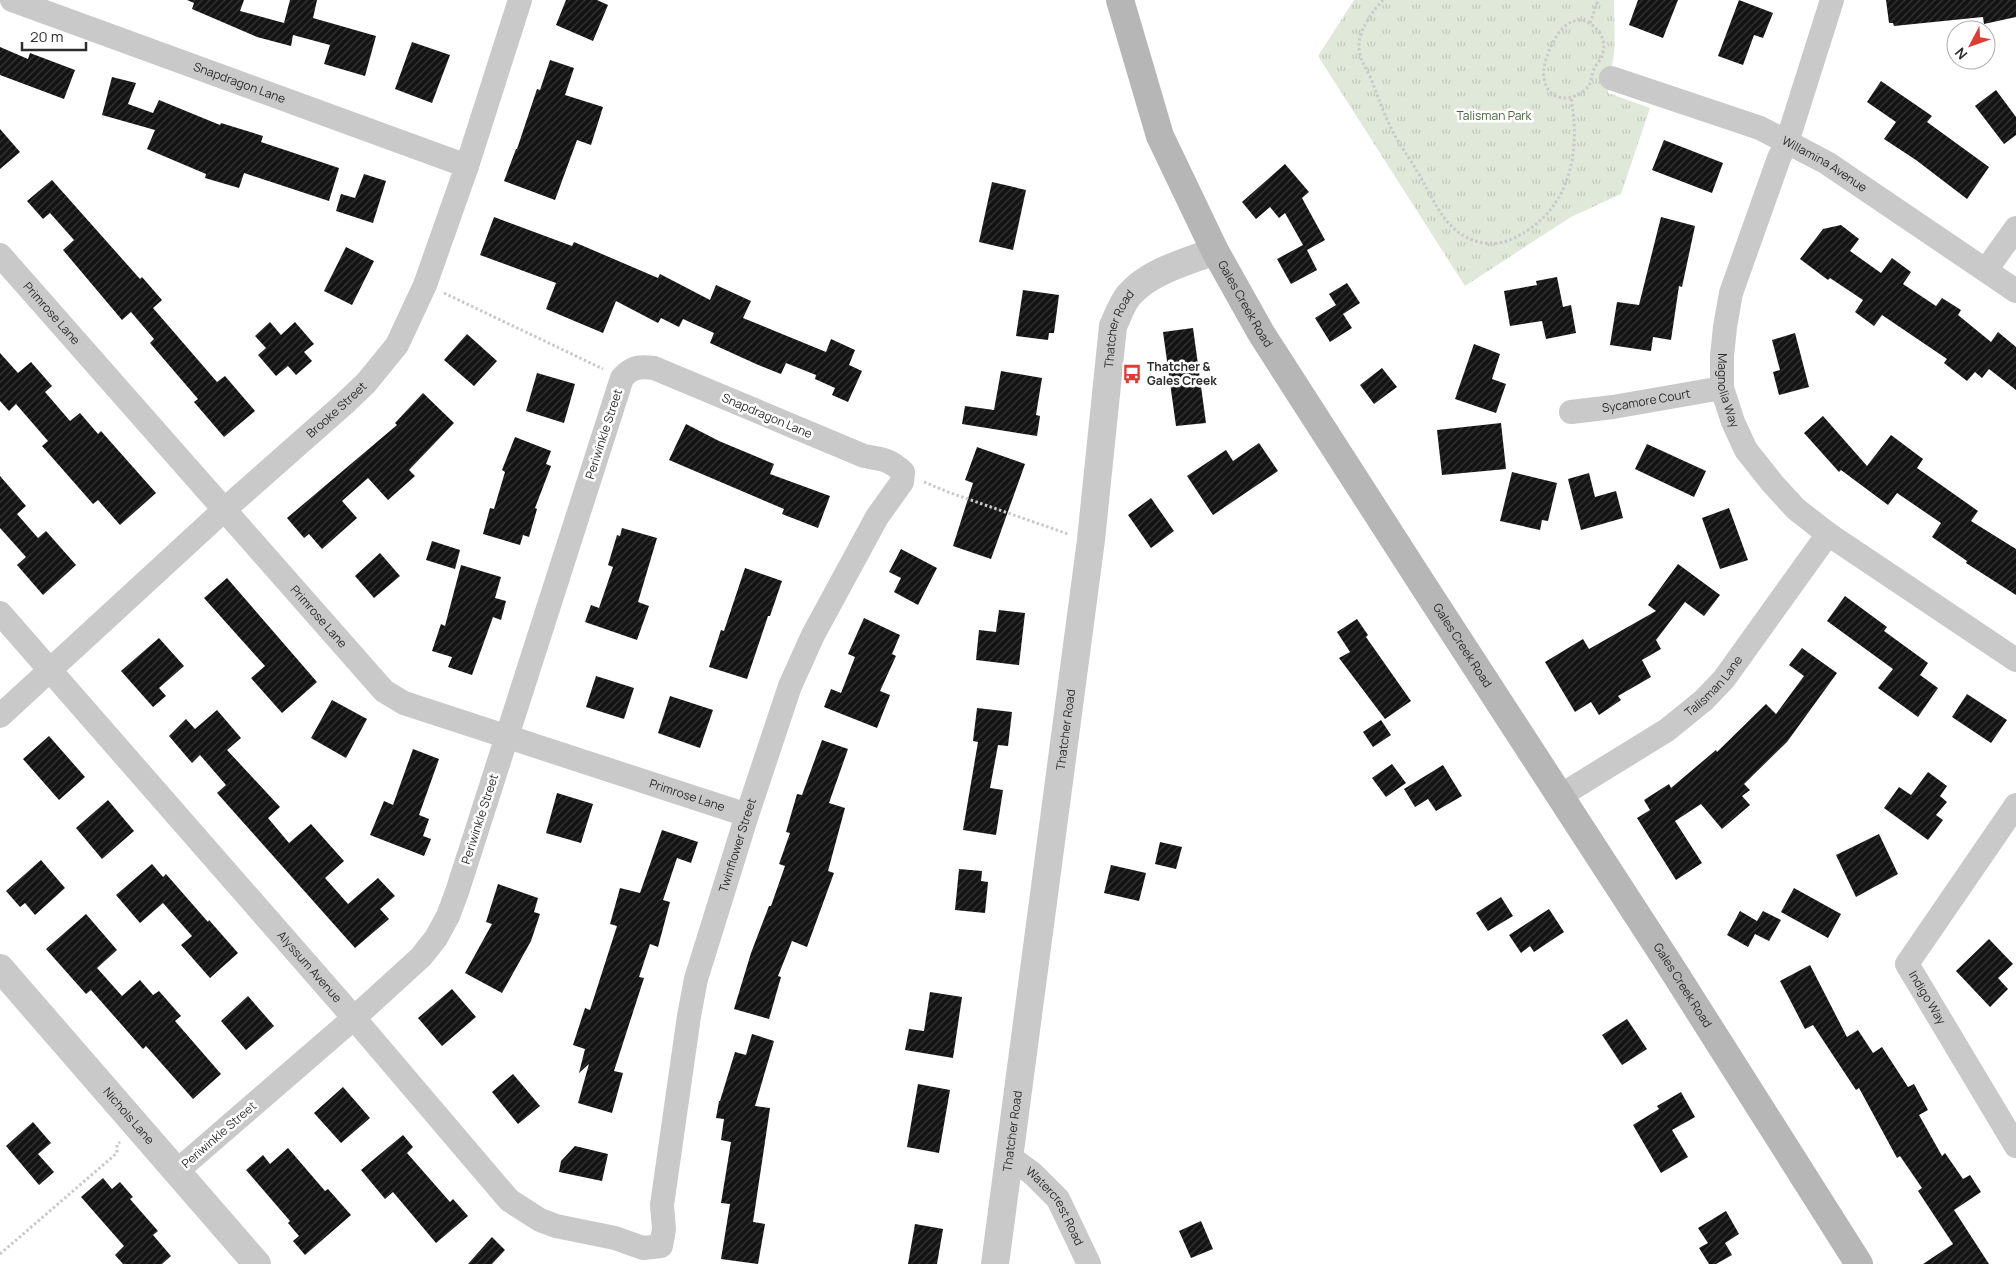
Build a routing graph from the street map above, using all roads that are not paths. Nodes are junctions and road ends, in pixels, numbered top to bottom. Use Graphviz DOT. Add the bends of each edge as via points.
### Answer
graph roads {
  1 [pos="12,0"];
  2 [pos="520,0"];
  3 [pos="1120,0"];
  4 [pos="1832,0"];
  5 [pos="1611,78"];
  6 [pos="1787,142"];
  7 [pos="467,166"];
  8 [pos="2016,228"];
  9 [pos="1215,251"];
  10 [pos="0,255"];
  11 [pos="1986,270"];
  12 [pos="2016,291"];
  13 [pos="626,374"];
  14 [pos="1722,388"];
  15 [pos="1571,412"];
  16 [pos="903,472"];
  17 [pos="224,510"];
  18 [pos="1828,534"];
  19 [pos="0,613"];
  20 [pos="2016,660"];
  21 [pos="50,670"];
  22 [pos="0,716"];
  23 [pos="506,737"];
  24 [pos="1560,796"];
  25 [pos="2016,805"];
  26 [pos="747,815"];
  27 [pos="0,968"];
  28 [pos="354,1018"];
  29 [pos="2016,1146"];
  30 [pos="1010,1157"];
  31 [pos="177,1171"];
  32 [pos="661,1246"];
  33 [pos="257,1264"];
  34 [pos="995,1264"];
  35 [pos="1089,1264"];
  36 [pos="1859,1264"];
  1 -- 7 [label="street, Snapdragon Lane"];
  2 -- 7 [label="street, Brooke Street"];
  3 -- 9 [label="main road, Gales Creek Road" via="1160,136"];
  4 -- 6 [label="street, Magnolia Way"];
  5 -- 6 [label="street, Willamina Avenue" via="1760,128"];
  6 -- 11 [label="street, Willamina Avenue" via="1826,163"];
  6 -- 14 [label="street, Magnolia Way" via="1732,294 1722,356"];
  7 -- 17 [label="street, Brooke Street" via="425,285 397,345 366,384"];
  8 -- 11 [label="street"];
  9 -- 24 [label="main road, Gales Creek Road" via="1261,333"];
  9 -- 30 [label="street, Thatcher Road" via="1148,279 1128,296 1113,326 1091,540"];
  10 -- 17 [label="street, Primrose Lane"];
  11 -- 12 [label="street, Willamina Avenue"];
  13 -- 16 [label="street, Snapdragon Lane" via="642,366 654,368 864,456 882,458"];
  13 -- 23 [label="street, Periwinkle Street"];
  14 -- 15 [label="street, Sycamore Court"];
  14 -- 18 [label="street, Magnolia Way" via="1746,450 1796,509"];
  16 -- 26 [label="street, Twinflower Street" via="902,482 877,517 813,635 790,686"];
  17 -- 21 [label="street, Brooke Street"];
  17 -- 23 [label="street, Primrose Lane" via="384,691 404,703"];
  18 -- 20 [label="street, Magnolia Way"];
  18 -- 24 [label="street, Talisman Lane" via="1724,680 1704,700 1667,730"];
  19 -- 21 [label="street, Alyssum Avenue"];
  21 -- 22 [label="street, Brooke Street"];
  21 -- 28 [label="street, Alyssum Avenue"];
  23 -- 26 [label="street, Primrose Lane"];
  23 -- 28 [label="street, Periwinkle Street" via="448,916 421,957"];
  24 -- 36 [label="main road, Gales Creek Road"];
  25 -- 29 [label="street, Indigo Way" via="1907,964"];
  26 -- 32 [label="street, Twinflower Street" via="696,979 688,1016 662,1205 664,1229"];
  27 -- 31 [label="street, Nichols Lane"];
  28 -- 31 [label="street, Periwinkle Street"];
  28 -- 32 [label="street, Alyssum Avenue" via="509,1200 521,1209 563,1228 615,1238 643,1248"];
  30 -- 34 [label="street, Thatcher Road"];
  30 -- 35 [label="street, Watercrest Road" via="1058,1199"];
  31 -- 33 [label="street, Nichols Lane"];
}
